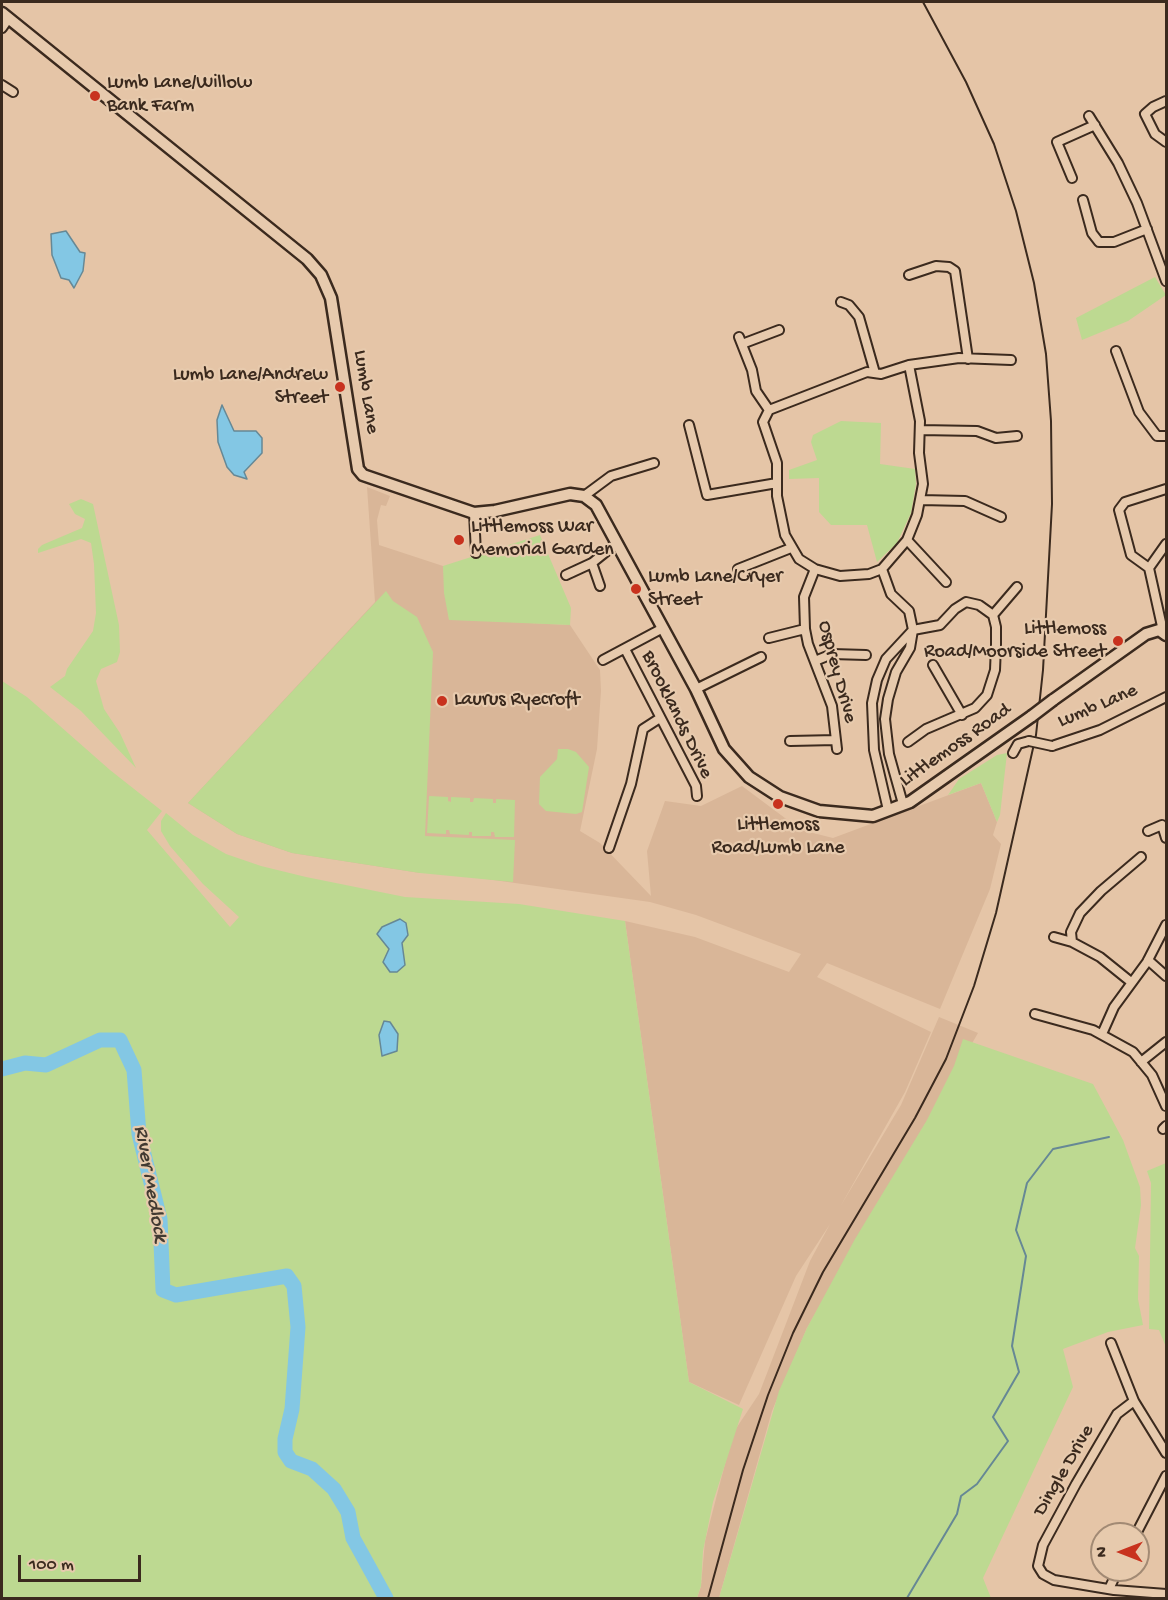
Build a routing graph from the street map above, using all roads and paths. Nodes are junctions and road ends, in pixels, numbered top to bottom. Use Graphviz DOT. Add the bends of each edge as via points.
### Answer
graph roads {
  1 [pos="3,21"];
  2 [pos="2,85"];
  3 [pos="13,92"];
  4 [pos="1167,101"];
  5 [pos="1089,116"];
  6 [pos="1095,125"];
  7 [pos="1047,140"];
  8 [pos="1058,142"];
  9 [pos="1166,142"];
  10 [pos="1072,178"];
  11 [pos="1083,200"];
  12 [pos="1147,229"];
  13 [pos="909,275"];
  14 [pos="1167,281"];
  15 [pos="841,302"];
  16 [pos="779,330"];
  17 [pos="1116,351"];
  18 [pos="968,359"];
  19 [pos="1011,360"];
  20 [pos="909,365"];
  21 [pos="871,372"];
  22 [pos="769,410"];
  23 [pos="689,425"];
  24 [pos="920,430"];
  25 [pos="1017,436"];
  26 [pos="1167,436"];
  27 [pos="654,463"];
  28 [pos="777,483"];
  29 [pos="1167,489"];
  30 [pos="707,495"];
  31 [pos="584,496"];
  32 [pos="696,499"];
  33 [pos="921,500"];
  34 [pos="474,513"];
  35 [pos="1001,517"];
  36 [pos="907,540"];
  37 [pos="617,543"];
  38 [pos="1167,544"];
  39 [pos="791,548"];
  40 [pos="476,553"];
  41 [pos="592,563"];
  42 [pos="1149,568"];
  43 [pos="738,569"];
  44 [pos="814,569"];
  45 [pos="882,569"];
  46 [pos="566,575"];
  47 [pos="945,582"];
  48 [pos="600,586"];
  49 [pos="1017,586"];
  50 [pos="993,615"];
  51 [pos="663,628"];
  52 [pos="806,629"];
  53 [pos="913,630"];
  54 [pos="1165,633"];
  55 [pos="769,638"];
  56 [pos="625,649"];
  57 [pos="866,656"];
  58 [pos="761,657"];
  59 [pos="603,660"];
  60 [pos="815,661"];
  61 [pos="933,665"];
  62 [pos="696,689"];
  63 [pos="1167,697"];
  64 [pos="962,716"];
  65 [pos="660,717"];
  66 [pos="790,741"];
  67 [pos="908,742"];
  68 [pos="1013,753"];
  69 [pos="697,796"];
  70 [pos="903,804"];
  71 [pos="888,810"];
  72 [pos="1164,824"];
  73 [pos="1148,831"];
  74 [pos="1167,838"];
  75 [pos="609,848"];
  76 [pos="1141,858"];
  77 [pos="1167,925"];
  78 [pos="1054,937"];
  79 [pos="1072,942"];
  80 [pos="1148,960"];
  81 [pos="1167,976"];
  82 [pos="1131,982"];
  83 [pos="1035,1014"];
  84 [pos="1102,1034"];
  85 [pos="1167,1042"];
  86 [pos="1142,1062"];
  87 [pos="1167,1106"];
  88 [pos="1111,1343"];
  89 [pos="1134,1401"];
  90 [pos="1167,1453"];
  91 [pos="1167,1476"];
  92 [pos="1142,1522"];
  93 [pos="1112,1582"];
  94 [pos="1109,1589"];
  95 [pos="1167,1594"];
  1 -- 34 [label="street, Lumb Lane" via="307,259 321,275 331,298 358,469 363,475"];
  2 -- 3 [label="street"];
  4 -- 9 [label="street" via="1145,114 1155,134"];
  5 -- 6 [label="street"];
  6 -- 8 [label="street"];
  6 -- 12 [label="street" via="1118,163"];
  7 -- 8 [label="street"];
  8 -- 10 [label="street"];
  11 -- 12 [label="street" via="1092,233 1099,242 1114,242"];
  12 -- 14 [label="street"];
  13 -- 18 [label="street" via="936,266 955,271"];
  15 -- 21 [label="street" via="859,316"];
  16 -- 22 [label="street" via="740,340 756,391"];
  17 -- 26 [label="street" via="1138,412 1156,436"];
  18 -- 19 [label="street"];
  18 -- 20 [label="street"];
  20 -- 21 [label="street"];
  20 -- 24 [label="street"];
  21 -- 22 [label="street"];
  22 -- 28 [label="street" via="763,422 777,463"];
  23 -- 30 [label="street"];
  24 -- 25 [label="street" via="977,430 996,438"];
  24 -- 33 [label="street"];
  27 -- 31 [label="street" via="611,476"];
  28 -- 30 [label="street"];
  28 -- 39 [label="street" via="785,536"];
  29 -- 42 [label="street" via="1125,502 1119,510 1131,555"];
  30 -- 32 [label="street"];
  31 -- 34 [label="street, Lumb Lane" via="570,494"];
  31 -- 37 [label="street" via="596,505"];
  33 -- 35 [label="street" via="965,501"];
  33 -- 36 [label="street"];
  34 -- 40 [label="street"];
  36 -- 45 [label="street"];
  36 -- 47 [label="street"];
  37 -- 41 [label="street"];
  37 -- 51 [label="street"];
  38 -- 42 [label="street"];
  39 -- 43 [label="street"];
  39 -- 44 [label="street"];
  41 -- 46 [label="street"];
  41 -- 48 [label="street"];
  42 -- 54 [label="street"];
  44 -- 45 [label="street" via="849,576"];
  44 -- 52 [label="street, Osprey Drive" via="804,597"];
  45 -- 53 [label="street" via="891,594 909,611"];
  49 -- 50 [label="street"];
  50 -- 53 [label="street" via="966,602 940,625"];
  50 -- 64 [label="street" via="995,670 990,687 975,708"];
  51 -- 56 [label="street"];
  51 -- 62 [label="street"];
  52 -- 55 [label="street"];
  52 -- 60 [label="street, Osprey Drive"];
  53 -- 70 [label="street" via="910,648 896,672 885,719 889,754"];
  53 -- 71 [label="street" via="886,659 872,703 874,750"];
  54 -- 70 [label="street, Littlemoss Road, bridge" via="1146,634"];
  56 -- 59 [label="street"];
  56 -- 65 [label="street, Brooklands Drive"];
  57 -- 60 [label="street" via="831,654"];
  58 -- 62 [label="street"];
  60 -- 66 [label="street, Osprey Drive" via="832,706 837,744"];
  61 -- 64 [label="street"];
  62 -- 71 [label="street, Littlemoss Road" via="724,749 749,777 780,797 819,811 873,816"];
  63 -- 68 [label="street, Lumb Lane, bridge" via="1100,730 1052,746 1029,741 1018,744"];
  64 -- 67 [label="street" via="926,729"];
  65 -- 69 [label="street, Brooklands Drive" via="696,786"];
  65 -- 75 [label="street" via="643,729 631,784"];
  70 -- 71 [label="street, Littlemoss Road"];
  72 -- 73 [label="street"];
  72 -- 74 [label="street"];
  76 -- 79 [label="street" via="1080,913 1071,932"];
  77 -- 80 [label="street"];
  78 -- 79 [label="street"];
  79 -- 82 [label="street" via="1100,957"];
  80 -- 81 [label="street"];
  80 -- 82 [label="street"];
  82 -- 84 [label="street"];
  83 -- 84 [label="street"];
  84 -- 86 [label="street" via="1133,1052"];
  85 -- 86 [label="street"];
  86 -- 87 [label="street"];
  88 -- 89 [label="street"];
  89 -- 90 [label="street"];
  89 -- 94 [label="street, Dingle Drive" via="1117,1414 1076,1484 1042,1545 1038,1566 1054,1580"];
  91 -- 92 [label="street"];
  93 -- 94 [label="street"];
  94 -- 95 [label="street"];
}
